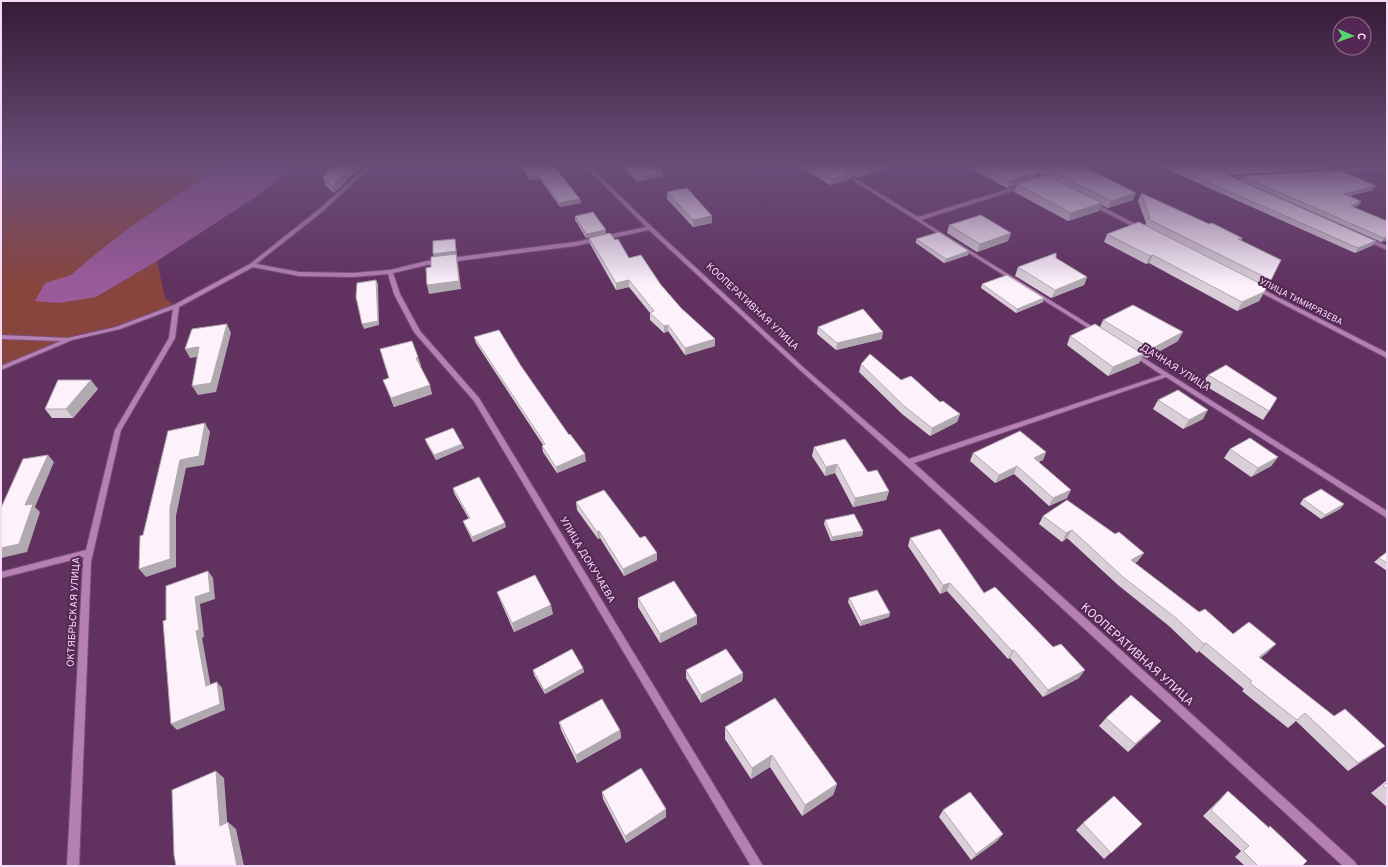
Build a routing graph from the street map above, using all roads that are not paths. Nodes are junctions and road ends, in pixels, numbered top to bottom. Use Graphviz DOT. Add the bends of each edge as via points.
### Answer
graph roads {
  1 [pos="327,204"];
  2 [pos="626,204"];
  3 [pos="896,204"];
  4 [pos="963,204"];
  5 [pos="1094,204"];
  6 [pos="918,218"];
  7 [pos="650,228"];
  8 [pos="1143,230"];
  9 [pos="1358,235"];
  10 [pos="1387,248"];
  11 [pos="252,265"];
  12 [pos="390,272"];
  13 [pos="1247,284"];
  14 [pos="176,306"];
  15 [pos="1,337"];
  16 [pos="1106,337"];
  17 [pos="70,339"];
  18 [pos="1126,350"];
  19 [pos="1387,356"];
  20 [pos="1,368"];
  21 [pos="1167,375"];
  22 [pos="908,462"];
  23 [pos="1387,515"];
  24 [pos="89,552"];
  25 [pos="1,575"];
  26 [pos="73,866"];
  27 [pos="758,866"];
  28 [pos="1351,866"];
  1 -- 11 [label="street"];
  2 -- 7 [label="street, КООПЕРАТИВНАЯ УЛИЦА"];
  3 -- 6 [label="street"];
  4 -- 6 [label="street"];
  5 -- 8 [label="street"];
  6 -- 16 [label="street"];
  7 -- 12 [label="street" via="575,244 427,263"];
  7 -- 22 [label="street, КООПЕРАТИВНАЯ УЛИЦА" via="802,369"];
  9 -- 10 [label="street"];
  11 -- 12 [label="street" via="299,274 353,275"];
  11 -- 14 [label="street"];
  12 -- 27 [label="street, УЛИЦА ДОКУЧАЕВА" via="397,294 417,332 478,400"];
  13 -- 19 [label="street, УЛИЦА ТИМИРЯЗЕВА"];
  14 -- 17 [label="street" via="118,328"];
  14 -- 24 [label="street, ОКТЯБРЬСКАЯ УЛИЦА" via="172,338 118,430"];
  15 -- 17 [label="street"];
  17 -- 20 [label="street"];
  18 -- 21 [label="street, ДАЧНАЯ УЛИЦА"];
  21 -- 22 [label="street"];
  21 -- 23 [label="street, ДАЧНАЯ УЛИЦА"];
  22 -- 28 [label="street, КООПЕРАТИВНАЯ УЛИЦА"];
  24 -- 25 [label="street"];
  24 -- 26 [label="street, ОКТЯБРЬСКАЯ УЛИЦА"];
}
